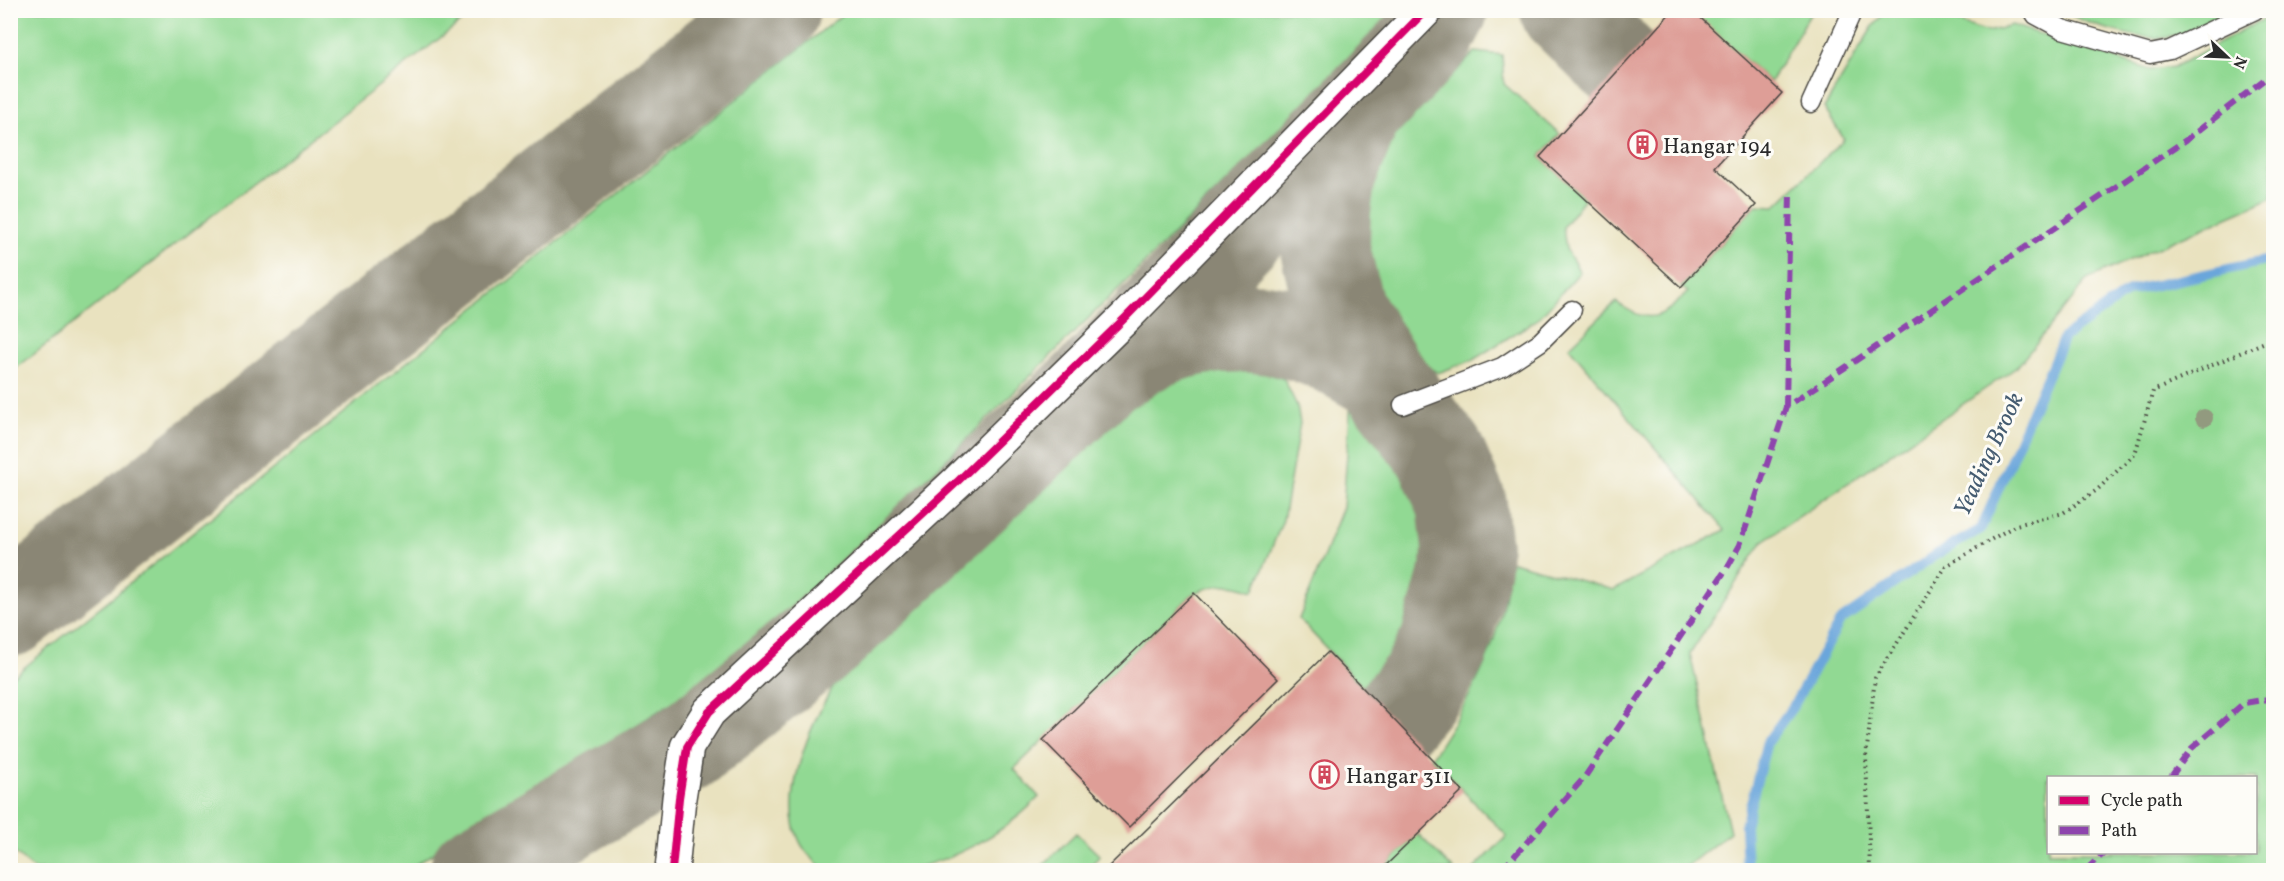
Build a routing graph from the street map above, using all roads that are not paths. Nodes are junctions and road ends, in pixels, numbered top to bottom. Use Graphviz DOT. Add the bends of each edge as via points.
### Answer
graph roads {
  1 [pos="1426,10"];
  2 [pos="1853,10"];
  3 [pos="2033,10"];
  4 [pos="2255,10"];
  5 [pos="1811,103"];
  6 [pos="1572,310"];
  7 [pos="1403,405"];
  8 [pos="672,870"];
  1 -- 8 [label="street" via="1109,334 897,539 709,712 687,747"];
  2 -- 5 [label="lane"];
  3 -- 4 [label="lane" via="2062,28 2150,54 2170,51"];
  6 -- 7 [label="lane" via="1540,342 1502,367"];
}
